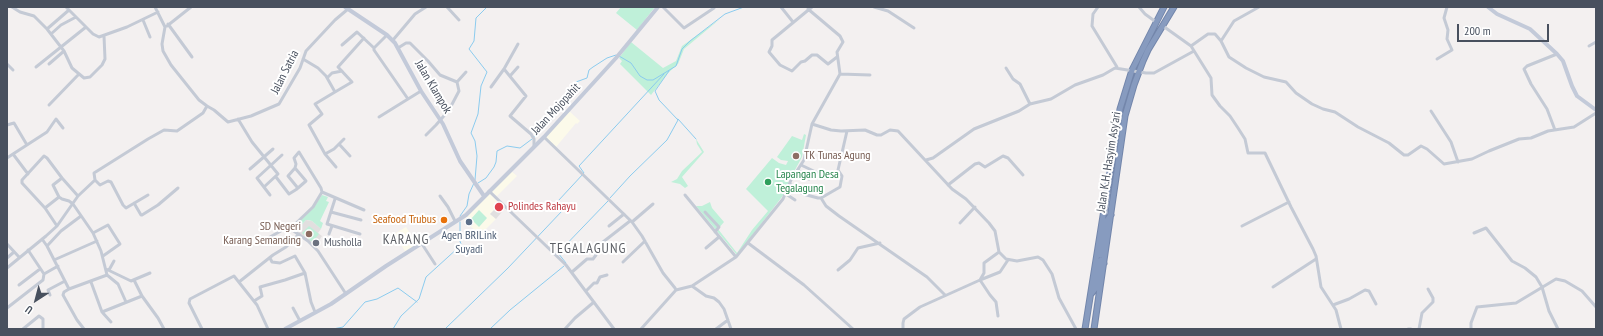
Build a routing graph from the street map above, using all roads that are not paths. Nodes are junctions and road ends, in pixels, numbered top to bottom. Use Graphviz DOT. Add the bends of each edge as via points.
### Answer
graph roads {
  1 [pos="12,7"];
  2 [pos="24,7"];
  3 [pos="155,7"];
  4 [pos="190,7"];
  5 [pos="426,7"];
  6 [pos="447,7"];
  7 [pos="658,7"];
  8 [pos="663,7"];
  9 [pos="781,7"];
  10 [pos="812,7"];
  11 [pos="874,7"];
  12 [pos="1098,7"];
  13 [pos="1139,7"];
  14 [pos="1164,7"];
  15 [pos="1174,7"];
  16 [pos="1259,7"];
  17 [pos="1447,7"];
  18 [pos="1488,7"];
  19 [pos="67,8"];
  20 [pos="346,8"];
  21 [pos="714,8"];
  22 [pos="808,9"];
  23 [pos="20,12"];
  24 [pos="158,12"];
  25 [pos="76,17"];
  26 [pos="143,20"];
  27 [pos="459,20"];
  28 [pos="794,22"];
  29 [pos="1156,22"];
  30 [pos="168,24"];
  31 [pos="1163,26"];
  32 [pos="86,27"];
  33 [pos="165,27"];
  34 [pos="914,28"];
  35 [pos="48,29"];
  36 [pos="51,34"];
  37 [pos="387,35"];
  38 [pos="104,36"];
  39 [pos="150,37"];
  40 [pos="364,38"];
  41 [pos="393,40"];
  42 [pos="1221,41"];
  43 [pos="1596,42"];
  44 [pos="518,44"];
  45 [pos="342,45"];
  46 [pos="1191,46"];
  47 [pos="1589,46"];
  48 [pos="61,47"];
  49 [pos="374,48"];
  50 [pos="398,48"];
  51 [pos="64,51"];
  52 [pos="1194,51"];
  53 [pos="1557,54"];
  54 [pos="192,57"];
  55 [pos="837,57"];
  56 [pos="303,59"];
  57 [pos="1437,59"];
  58 [pos="7,64"];
  59 [pos="49,64"];
  60 [pos="36,67"];
  61 [pos="518,67"];
  62 [pos="1117,67"];
  63 [pos="1006,68"];
  64 [pos="504,69"];
  65 [pos="13,70"];
  66 [pos="1132,70"];
  67 [pos="342,71"];
  68 [pos="466,72"];
  69 [pos="1138,72"];
  70 [pos="79,74"];
  71 [pos="840,74"];
  72 [pos="870,75"];
  73 [pos="510,76"];
  74 [pos="327,78"];
  75 [pos="457,82"];
  76 [pos="491,87"];
  77 [pos="421,91"];
  78 [pos="335,92"];
  79 [pos="408,99"];
  80 [pos="1030,104"];
  81 [pos="49,105"];
  82 [pos="207,106"];
  83 [pos="1431,111"];
  84 [pos="1596,112"];
  85 [pos="379,117"];
  86 [pos="238,119"];
  87 [pos="441,120"];
  88 [pos="812,124"];
  89 [pos="7,125"];
  90 [pos="63,128"];
  91 [pos="1555,130"];
  92 [pos="847,131"];
  93 [pos="426,135"];
  94 [pos="544,137"];
  95 [pos="344,138"];
  96 [pos="339,144"];
  97 [pos="27,145"];
  98 [pos="534,146"];
  99 [pos="273,149"];
  100 [pos="13,154"];
  101 [pos="325,154"];
  102 [pos="282,156"];
  103 [pos="350,156"];
  104 [pos="264,157"];
  105 [pos="7,158"];
  106 [pos="926,160"];
  107 [pos="1458,162"];
  108 [pos="271,165"];
  109 [pos="801,165"];
  110 [pos="336,167"];
  111 [pos="295,168"];
  112 [pos="250,169"];
  113 [pos="798,170"];
  114 [pos="28,174"];
  115 [pos="820,174"];
  116 [pos="1023,175"];
  117 [pos="276,177"];
  118 [pos="62,178"];
  119 [pos="95,180"];
  120 [pos="809,180"];
  121 [pos="790,184"];
  122 [pos="948,184"];
  123 [pos="264,187"];
  124 [pos="178,188"];
  125 [pos="298,188"];
  126 [pos="489,191"];
  127 [pos="322,192"];
  128 [pos="148,194"];
  129 [pos="786,194"];
  130 [pos="270,195"];
  131 [pos="684,195"];
  132 [pos="78,196"];
  133 [pos="440,196"];
  134 [pos="484,196"];
  135 [pos="59,197"];
  136 [pos="821,198"];
  137 [pos="335,199"];
  138 [pos="795,200"];
  139 [pos="1289,202"];
  140 [pos="134,203"];
  141 [pos="73,204"];
  142 [pos="653,204"];
  143 [pos="975,207"];
  144 [pos="44,208"];
  145 [pos="364,210"];
  146 [pos="331,212"];
  147 [pos="705,212"];
  148 [pos="624,214"];
  149 [pos="1111,215"];
  150 [pos="80,216"];
  151 [pos="360,220"];
  152 [pos="456,221"];
  153 [pos="631,221"];
  154 [pos="960,223"];
  155 [pos="57,226"];
  156 [pos="332,226"];
  157 [pos="609,226"];
  158 [pos="1242,226"];
  159 [pos="291,228"];
  160 [pos="715,232"];
  161 [pos="93,233"];
  162 [pos="1474,233"];
  163 [pos="299,234"];
  164 [pos="329,234"];
  165 [pos="360,234"];
  166 [pos="270,237"];
  167 [pos="719,237"];
  168 [pos="42,240"];
  169 [pos="97,240"];
  170 [pos="645,241"];
  171 [pos="748,243"];
  172 [pos="880,243"];
  173 [pos="7,244"];
  174 [pos="422,244"];
  175 [pos="47,246"];
  176 [pos="706,248"];
  177 [pos="28,250"];
  178 [pos="1097,250"];
  179 [pos="14,252"];
  180 [pos="999,252"];
  181 [pos="103,256"];
  182 [pos="19,257"];
  183 [pos="736,257"];
  184 [pos="7,258"];
  185 [pos="270,258"];
  186 [pos="1316,259"];
  187 [pos="54,260"];
  188 [pos="1008,260"];
  189 [pos="114,261"];
  190 [pos="623,262"];
  191 [pos="435,264"];
  192 [pos="1104,264"];
  193 [pos="58,266"];
  194 [pos="7,268"];
  195 [pos="40,269"];
  196 [pos="108,269"];
  197 [pos="838,270"];
  198 [pos="572,272"];
  199 [pos="150,273"];
  200 [pos="305,273"];
  201 [pos="44,274"];
  202 [pos="107,275"];
  203 [pos="607,275"];
  204 [pos="134,280"];
  205 [pos="980,280"];
  206 [pos="65,281"];
  207 [pos="91,282"];
  208 [pos="239,282"];
  209 [pos="19,284"];
  210 [pos="692,286"];
  211 [pos="1542,286"];
  212 [pos="1273,287"];
  213 [pos="69,289"];
  214 [pos="1428,289"];
  215 [pos="676,290"];
  216 [pos="586,291"];
  217 [pos="346,294"];
  218 [pos="1091,294"];
  219 [pos="50,295"];
  220 [pos="142,296"];
  221 [pos="945,296"];
  222 [pos="254,301"];
  223 [pos="126,302"];
  224 [pos="594,302"];
  225 [pos="1333,304"];
  226 [pos="1376,304"];
  227 [pos="1596,307"];
  228 [pos="7,308"];
  229 [pos="292,308"];
  230 [pos="102,312"];
  231 [pos="315,312"];
  232 [pos="998,316"];
  233 [pos="728,320"];
  234 [pos="300,321"];
  235 [pos="111,322"];
  236 [pos="613,327"];
  237 [pos="288,328"];
  238 [pos="23,329"];
  239 [pos="42,329"];
  240 [pos="84,329"];
  241 [pos="164,329"];
  242 [pos="202,329"];
  243 [pos="268,329"];
  244 [pos="565,329"];
  245 [pos="607,329"];
  246 [pos="641,329"];
  247 [pos="716,329"];
  248 [pos="731,329"];
  249 [pos="853,329"];
  250 [pos="903,329"];
  251 [pos="1076,329"];
  252 [pos="1085,329"];
  253 [pos="1094,329"];
  254 [pos="1341,329"];
  255 [pos="1408,329"];
  256 [pos="1411,329"];
  257 [pos="1419,329"];
  258 [pos="1471,329"];
  259 [pos="1558,329"];
  1 -- 23 [label="street"];
  2 -- 23 [label="street"];
  3 -- 24 [label="street"];
  4 -- 30 [label="street"];
  5 -- 41 [label="street" via="415,14"];
  6 -- 27 [label="street"];
  7 -- 94 [label="street, Jalan Mojopahit" via="616,58"];
  8 -- 21 [label="street" via="684,28"];
  9 -- 28 [label="street"];
  10 -- 22 [label="street"];
  11 -- 34 [label="street" via="888,11"];
  12 -- 62 [label="street" via="1092,14 1092,26"];
  13 -- 29 [label="street"];
  14 -- 29 [label="highway, Jalan K.H. Hasyim Asy'ari"];
  15 -- 31 [label="highway, Jalan K.H. Hasyim Asy'ari"];
  16 -- 42 [label="street" via="1234,21"];
  17 -- 57 [label="street" via="1444,18 1448,30 1446,39 1452,49"];
  18 -- 53 [label="street" via="1497,14 1530,29"];
  19 -- 25 [label="street"];
  19 -- 35 [label="street"];
  20 -- 37 [label="street, Jalan Klampok"];
  20 -- 56 [label="street, Jalan Satria" via="306,51"];
  22 -- 28 [label="street"];
  22 -- 55 [label="street" via="842,39"];
  23 -- 35 [label="street" via="34,16"];
  24 -- 26 [label="street"];
  24 -- 33 [label="street"];
  25 -- 32 [label="street"];
  25 -- 36 [label="street"];
  26 -- 38 [label="street"];
  26 -- 39 [label="street"];
  28 -- 55 [label="street" via="772,41 769,52 780,65 792,71 812,55 828,64"];
  29 -- 66 [label="highway, Jalan K.H. Hasyim Asy'ari"];
  30 -- 33 [label="street"];
  30 -- 54 [label="street"];
  31 -- 46 [label="street"];
  31 -- 69 [label="highway, Jalan K.H. Hasyim Asy'ari"];
  32 -- 38 [label="street" via="96,37"];
  32 -- 48 [label="street"];
  33 -- 82 [label="street" via="162,44 166,57 185,84"];
  35 -- 36 [label="street"];
  36 -- 48 [label="street"];
  37 -- 41 [label="street, Jalan Klampok"];
  37 -- 49 [label="street"];
  38 -- 70 [label="street" via="105,59 102,65 88,78"];
  40 -- 45 [label="street" via="357,32"];
  40 -- 49 [label="street"];
  40 -- 67 [label="street" via="338,67"];
  41 -- 50 [label="street, Jalan Klampok"];
  42 -- 46 [label="street" via="1212,33"];
  42 -- 107 [label="street" via="1229,57 1236,63 1260,76 1286,82 1312,104 1335,112 1389,143 1404,155 1421,146 1444,164"];
  43 -- 47 [label="street"];
  44 -- 64 [label="street"];
  46 -- 52 [label="street"];
  48 -- 51 [label="street"];
  48 -- 60 [label="street"];
  49 -- 79 [label="street"];
  50 -- 75 [label="street" via="406,43 410,44 440,75"];
  50 -- 77 [label="street, Jalan Klampok"];
  51 -- 59 [label="street"];
  51 -- 70 [label="street" via="72,68"];
  52 -- 69 [label="street" via="1154,73"];
  52 -- 139 [label="street" via="1211,78 1212,95 1245,139 1247,152 1265,153"];
  53 -- 84 [label="street" via="1577,96"];
  53 -- 91 [label="street" via="1524,69"];
  55 -- 71 [label="street"];
  56 -- 74 [label="street" via="318,68"];
  56 -- 86 [label="street, Jalan Satria" via="278,105"];
  58 -- 65 [label="street"];
  61 -- 73 [label="street"];
  62 -- 66 [label="street"];
  62 -- 80 [label="street" via="1052,99"];
  63 -- 80 [label="street" via="1020,84"];
  64 -- 73 [label="street"];
  64 -- 76 [label="street"];
  66 -- 69 [label="street"];
  66 -- 178 [label="highway, Jalan K.H. Hasyim Asy'ari" via="1120,109"];
  67 -- 74 [label="street" via="332,73"];
  67 -- 78 [label="street" via="352,82"];
  68 -- 75 [label="street"];
  69 -- 149 [label="highway, Jalan K.H. Hasyim Asy'ari" via="1124,122"];
  70 -- 81 [label="street"];
  71 -- 72 [label="street"];
  71 -- 88 [label="street"];
  73 -- 98 [label="street" via="526,96 510,116 533,138"];
  74 -- 78 [label="street"];
  75 -- 87 [label="street" via="456,98"];
  77 -- 79 [label="street"];
  77 -- 87 [label="street, Jalan Klampok"];
  78 -- 101 [label="street" via="315,104 322,114 309,125"];
  79 -- 85 [label="street"];
  80 -- 106 [label="street" via="974,129 933,158"];
  82 -- 86 [label="street, Jalan Satria" via="227,122"];
  82 -- 119 [label="street" via="202,113 177,131 164,130 101,168 94,174"];
  83 -- 107 [label="street" via="1451,142"];
  84 -- 91 [label="street" via="1574,127"];
  86 -- 104 [label="street"];
  87 -- 93 [label="street"];
  87 -- 134 [label="street, Jalan Klampok" via="460,161"];
  88 -- 92 [label="street" via="831,130"];
  88 -- 109 [label="street"];
  89 -- 97 [label="street" via="14,123"];
  90 -- 97 [label="street" via="56,119 48,131"];
  91 -- 107 [label="street" via="1519,139 1472,159"];
  92 -- 106 [label="street" via="865,130 881,135 890,130 897,130"];
  92 -- 136 [label="street" via="838,170 842,176 841,182 837,190"];
  94 -- 98 [label="street, Jalan Mojopahit"];
  94 -- 148 [label="street"];
  95 -- 96 [label="street"];
  96 -- 101 [label="street"];
  96 -- 103 [label="street"];
  97 -- 100 [label="street"];
  98 -- 126 [label="street, Jalan Mojopahit"];
  99 -- 104 [label="street"];
  100 -- 105 [label="street"];
  100 -- 114 [label="street"];
  101 -- 110 [label="street"];
  102 -- 108 [label="street"];
  104 -- 108 [label="street"];
  104 -- 112 [label="street"];
  106 -- 122 [label="street"];
  108 -- 117 [label="street" via="278,174"];
  108 -- 123 [label="street" via="257,178"];
  109 -- 113 [label="street"];
  109 -- 115 [label="street"];
  111 -- 125 [label="street" via="288,176"];
  111 -- 125 [label="street" via="306,181"];
  111 -- 127 [label="street" via="294,158 299,152"];
  113 -- 120 [label="street"];
  113 -- 121 [label="street"];
  114 -- 118 [label="street" via="45,156"];
  114 -- 144 [label="street" via="22,182"];
  116 -- 122 [label="street" via="1003,156 985,167 979,163 975,164"];
  117 -- 123 [label="street"];
  117 -- 125 [label="street" via="290,194"];
  118 -- 132 [label="street"];
  118 -- 135 [label="street" via="53,185"];
  119 -- 132 [label="street"];
  119 -- 140 [label="street" via="100,185 111,182 125,207"];
  121 -- 129 [label="street"];
  121 -- 136 [label="street" via="803,194"];
  122 -- 143 [label="street"];
  123 -- 130 [label="street"];
  124 -- 140 [label="street" via="142,215"];
  126 -- 134 [label="street, Jalan Mojopahit"];
  126 -- 198 [label="street"];
  127 -- 137 [label="street"];
  127 -- 159 [label="street" via="313,207"];
  128 -- 140 [label="street"];
  129 -- 138 [label="street"];
  129 -- 171 [label="street"];
  131 -- 160 [label="street"];
  132 -- 141 [label="street"];
  133 -- 152 [label="street"];
  134 -- 152 [label="street, Jalan Mojopahit"];
  135 -- 141 [label="street"];
  135 -- 144 [label="street"];
  136 -- 172 [label="street" via="826,206"];
  137 -- 145 [label="street"];
  137 -- 146 [label="street"];
  139 -- 158 [label="street"];
  139 -- 186 [label="street"];
  141 -- 150 [label="street"];
  141 -- 155 [label="street"];
  142 -- 153 [label="street"];
  143 -- 154 [label="street"];
  143 -- 180 [label="street" via="995,231"];
  144 -- 155 [label="street"];
  146 -- 151 [label="street"];
  146 -- 156 [label="street" via="327,224"];
  147 -- 160 [label="street" via="719,227"];
  148 -- 153 [label="street"];
  148 -- 157 [label="street"];
  149 -- 178 [label="highway" via="1106,222 1100,256"];
  149 -- 192 [label="highway, Jalan K.H. Hasyim Asy'ari"];
  150 -- 161 [label="street"];
  150 -- 175 [label="street"];
  152 -- 174 [label="street"];
  153 -- 170 [label="street"];
  153 -- 198 [label="street" via="594,249 596,255 593,258 588,258"];
  155 -- 168 [label="street"];
  156 -- 164 [label="street"];
  156 -- 165 [label="street"];
  159 -- 163 [label="street"];
  159 -- 166 [label="street" via="286,227"];
  160 -- 167 [label="street"];
  161 -- 169 [label="street"];
  161 -- 181 [label="street" via="108,225 120,244"];
  162 -- 211 [label="street" via="1486,228 1512,261 1532,273"];
  163 -- 185 [label="street"];
  163 -- 217 [label="street" via="316,248"];
  167 -- 176 [label="street"];
  167 -- 183 [label="street"];
  168 -- 175 [label="street"];
  168 -- 177 [label="street"];
  169 -- 181 [label="street"];
  169 -- 187 [label="street"];
  170 -- 190 [label="street"];
  170 -- 215 [label="street"];
  171 -- 183 [label="street"];
  171 -- 249 [label="street" via="804,285"];
  172 -- 197 [label="street" via="858,248 850,260"];
  172 -- 221 [label="street" via="927,276"];
  173 -- 179 [label="street"];
  174 -- 191 [label="street"];
  174 -- 217 [label="street"];
  175 -- 187 [label="street"];
  177 -- 182 [label="street"];
  177 -- 195 [label="street"];
  178 -- 218 [label="highway, Jalan K.H. Hasyim Asy'ari"];
  179 -- 182 [label="street"];
  179 -- 184 [label="street"];
  180 -- 188 [label="street"];
  180 -- 205 [label="street" via="984,264 984,273"];
  181 -- 196 [label="street"];
  182 -- 194 [label="street"];
  183 -- 210 [label="street"];
  185 -- 200 [label="street" via="272,262 280,263 295,256"];
  185 -- 208 [label="street"];
  186 -- 212 [label="street"];
  186 -- 225 [label="street" via="1321,287"];
  187 -- 193 [label="street"];
  188 -- 205 [label="street" via="1000,272"];
  188 -- 251 [label="street" via="1041,258 1050,270 1059,298"];
  189 -- 196 [label="street"];
  192 -- 218 [label="highway" via="1101,260 1095,289"];
  192 -- 253 [label="highway, Jalan K.H. Hasyim Asy'ari"];
  193 -- 201 [label="street"];
  193 -- 206 [label="street"];
  195 -- 201 [label="street"];
  195 -- 209 [label="street"];
  196 -- 202 [label="street"];
  196 -- 204 [label="street" via="127,280"];
  198 -- 216 [label="street"];
  199 -- 204 [label="street"];
  200 -- 222 [label="street" via="260,287 262,296"];
  200 -- 231 [label="street"];
  201 -- 228 [label="street" via="43,280"];
  202 -- 207 [label="street"];
  202 -- 223 [label="street" via="118,284"];
  203 -- 216 [label="street"];
  204 -- 220 [label="street"];
  205 -- 221 [label="street"];
  205 -- 232 [label="street" via="996,302"];
  206 -- 213 [label="street"];
  206 -- 219 [label="street" via="48,290"];
  207 -- 213 [label="street"];
  207 -- 230 [label="street"];
  208 -- 222 [label="street"];
  208 -- 242 [label="street" via="235,277 231,277 190,299 189,303"];
  210 -- 215 [label="street"];
  210 -- 233 [label="street" via="717,300"];
  211 -- 227 [label="street" via="1561,279 1582,291"];
  211 -- 258 [label="street" via="1516,303 1477,308"];
  211 -- 259 [label="street" via="1549,311"];
  213 -- 240 [label="street" via="63,295"];
  214 -- 257 [label="street" via="1433,302 1422,313"];
  215 -- 246 [label="street"];
  216 -- 224 [label="street"];
  217 -- 231 [label="street"];
  218 -- 252 [label="highway, Jalan K.H. Hasyim Asy'ari"];
  220 -- 223 [label="street"];
  220 -- 241 [label="street"];
  221 -- 250 [label="street" via="907,316 902,323"];
  222 -- 243 [label="street"];
  223 -- 230 [label="street"];
  224 -- 236 [label="street"];
  224 -- 244 [label="street"];
  225 -- 226 [label="street" via="1365,290 1369,291"];
  225 -- 254 [label="street"];
  229 -- 234 [label="street"];
  230 -- 235 [label="street"];
  231 -- 234 [label="street"];
  233 -- 247 [label="street"];
  233 -- 248 [label="street"];
  234 -- 237 [label="street"];
  236 -- 245 [label="street"];
  238 -- 239 [label="street" via="40,316 43,319"];
  255 -- 256 [label="street"];
}
